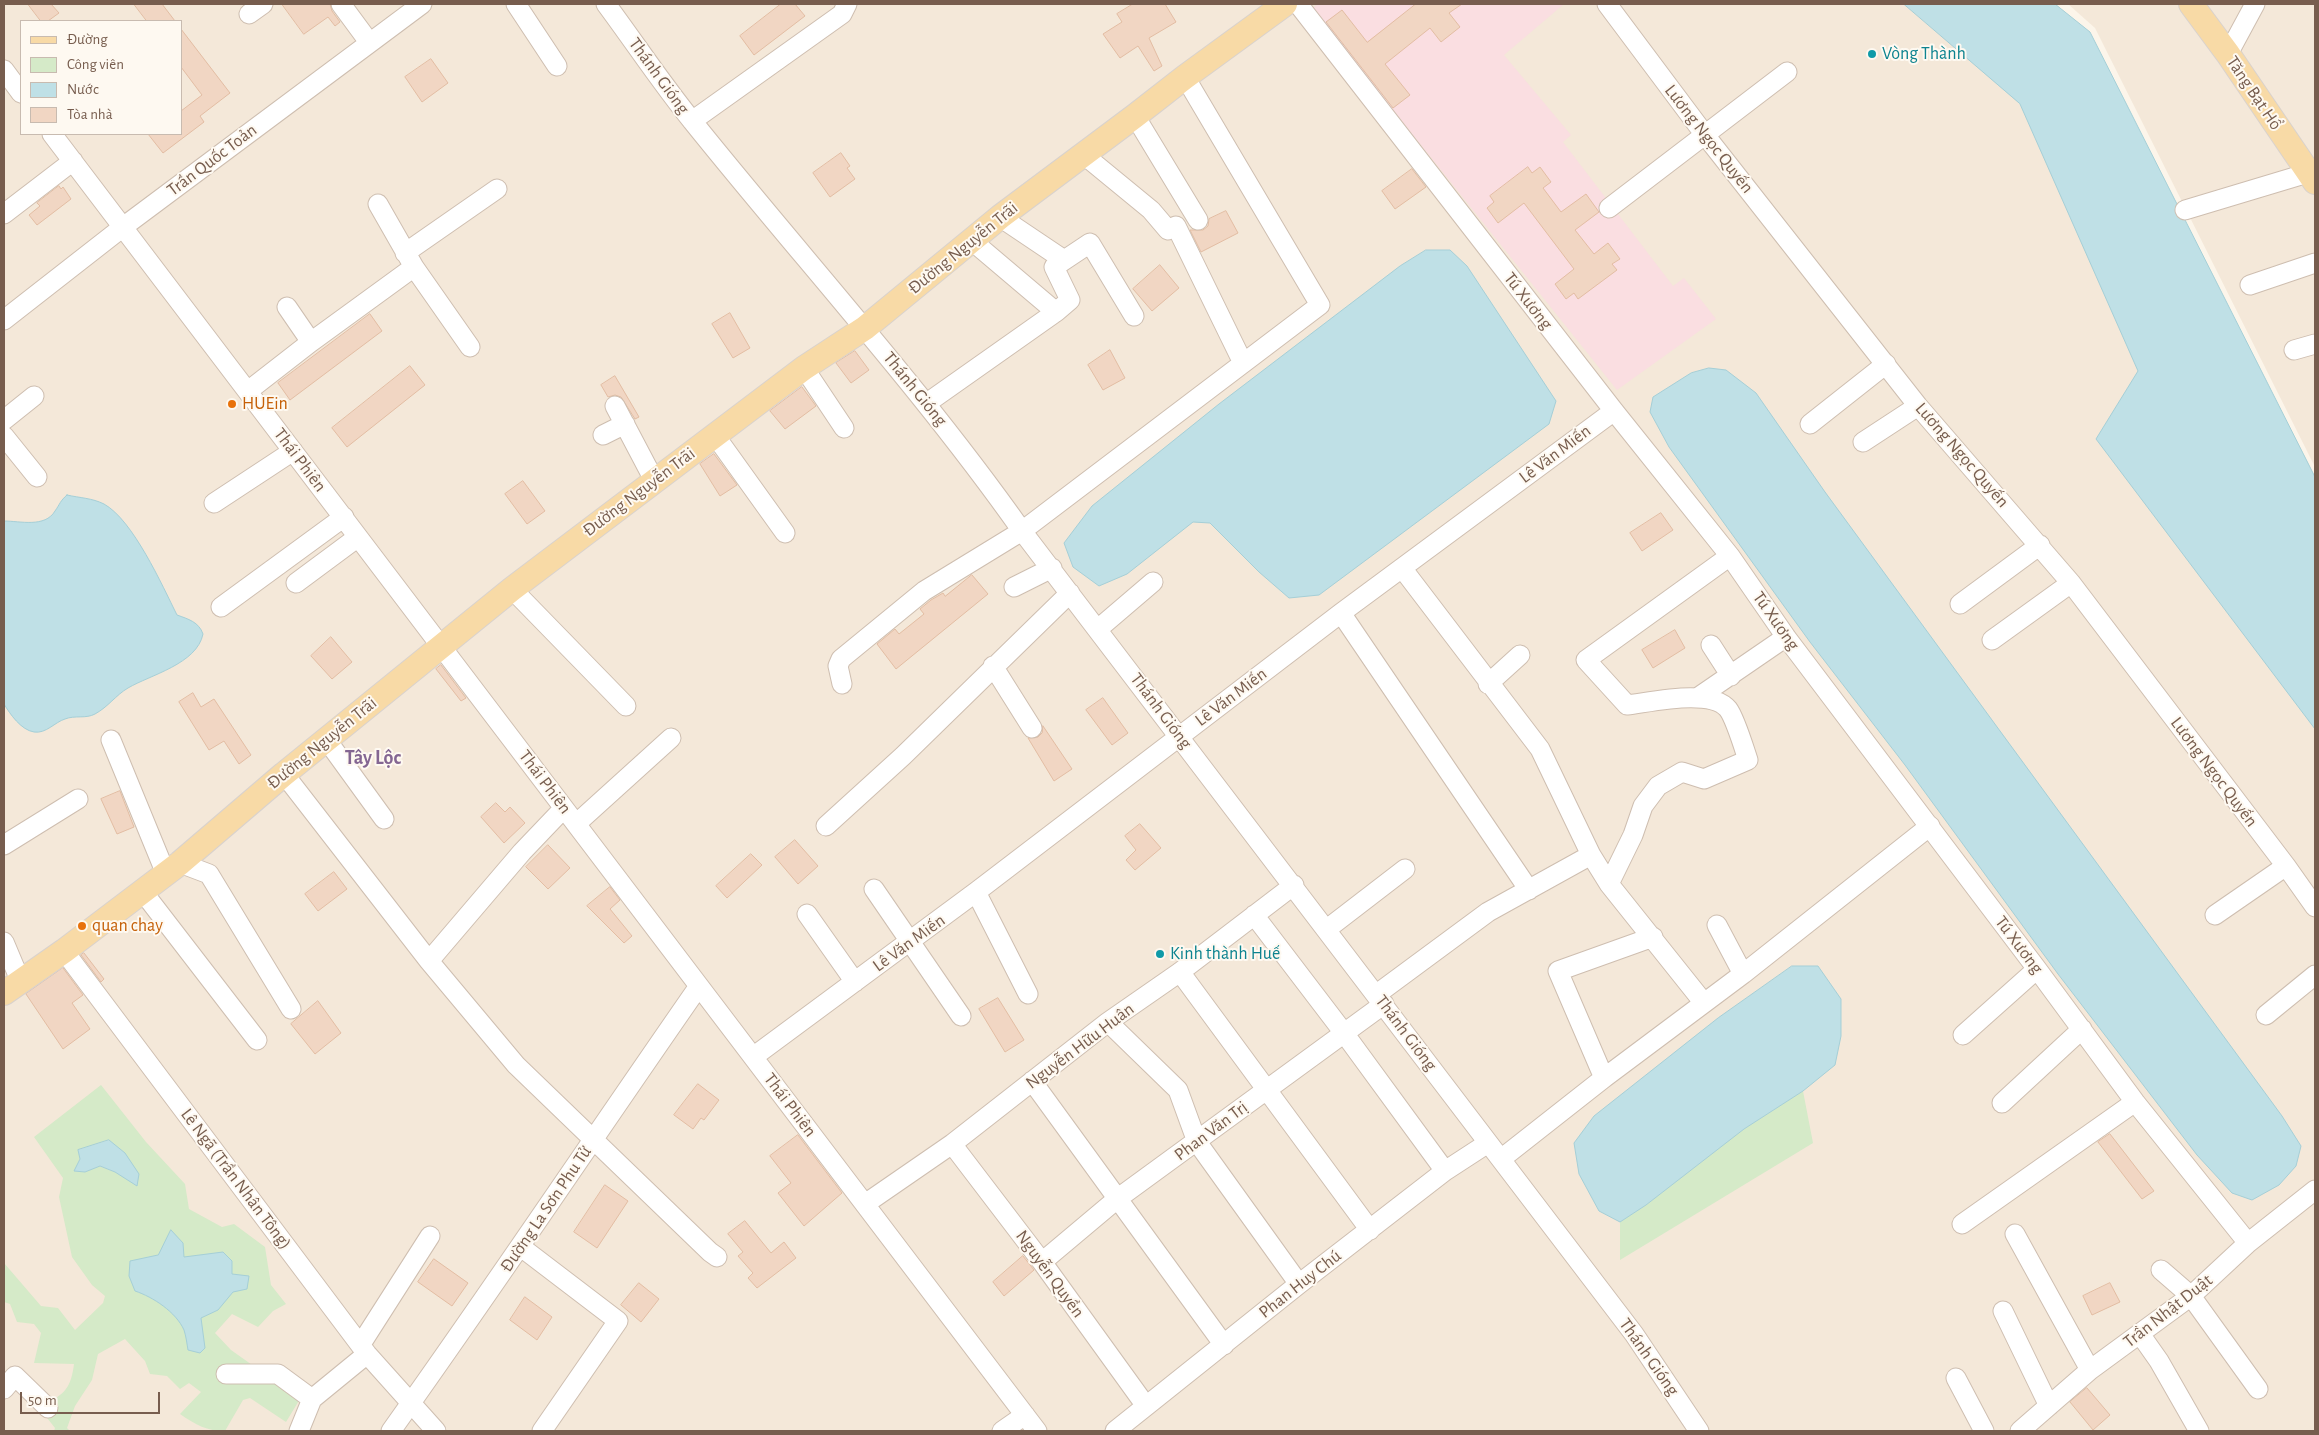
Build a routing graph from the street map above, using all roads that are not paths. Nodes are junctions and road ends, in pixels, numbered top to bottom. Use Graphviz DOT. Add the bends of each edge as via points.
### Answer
graph roads {
  1 [pos="341,4"];
  2 [pos="422,4"];
  3 [pos="516,4"];
  4 [pos="606,4"];
  5 [pos="847,4"];
  6 [pos="1285,4"];
  7 [pos="1298,4"];
  8 [pos="1607,4"];
  9 [pos="2191,4"];
  10 [pos="2255,4"];
  11 [pos="369,42"];
  12 [pos="2228,54"];
  13 [pos="558,66"];
  14 [pos="1787,72"];
  15 [pos="1184,77"];
  16 [pos="1135,116"];
  17 [pos="692,121"];
  18 [pos="53,135"];
  19 [pos="1704,135"];
  20 [pos="1084,155"];
  21 [pos="73,161"];
  22 [pos="2312,178"];
  23 [pos="497,189"];
  24 [pos="378,204"];
  25 [pos="1609,208"];
  26 [pos="2185,210"];
  27 [pos="4,214"];
  28 [pos="1000,217"];
  29 [pos="1198,220"];
  30 [pos="123,227"];
  31 [pos="971,240"];
  32 [pos="410,260"];
  33 [pos="1064,260"];
  34 [pos="2315,263"];
  35 [pos="2250,285"];
  36 [pos="287,307"];
  37 [pos="1056,312"];
  38 [pos="1134,316"];
  39 [pos="4,320"];
  40 [pos="865,328"];
  41 [pos="311,342"];
  42 [pos="2315,344"];
  43 [pos="470,347"];
  44 [pos="2294,350"];
  45 [pos="1243,363"];
  46 [pos="1886,364"];
  47 [pos="804,368"];
  48 [pos="248,392"];
  49 [pos="34,396"];
  50 [pos="927,403"];
  51 [pos="615,406"];
  52 [pos="1918,406"];
  53 [pos="1614,411"];
  54 [pos="4,420"];
  55 [pos="625,424"];
  56 [pos="1810,424"];
  57 [pos="844,428"];
  58 [pos="714,434"];
  59 [pos="604,435"];
  60 [pos="4,436"];
  61 [pos="1863,442"];
  62 [pos="293,451"];
  63 [pos="37,477"];
  64 [pos="654,480"];
  65 [pos="214,503"];
  66 [pos="344,517"];
  67 [pos="1022,531"];
  68 [pos="785,533"];
  69 [pos="358,537"];
  70 [pos="2040,545"];
  71 [pos="1730,556"];
  72 [pos="1052,568"];
  73 [pos="1402,568"];
  74 [pos="1153,582"];
  75 [pos="296,583"];
  76 [pos="2071,583"];
  77 [pos="1014,587"];
  78 [pos="512,589"];
  79 [pos="1070,593"];
  80 [pos="1960,604"];
  81 [pos="221,607"];
  82 [pos="1341,613"];
  83 [pos="1098,629"];
  84 [pos="1786,637"];
  85 [pos="1992,640"];
  86 [pos="1711,645"];
  87 [pos="441,646"];
  88 [pos="1520,655"];
  89 [pos="993,666"];
  90 [pos="1731,676"];
  91 [pos="842,684"];
  92 [pos="1488,684"];
  93 [pos="1697,698"];
  94 [pos="626,706"];
  95 [pos="1032,728"];
  96 [pos="1180,736"];
  97 [pos="671,738"];
  98 [pos="326,739"];
  99 [pos="110,740"];
  100 [pos="284,774"];
  101 [pos="78,799"];
  102 [pos="564,808"];
  103 [pos="384,819"];
  104 [pos="576,824"];
  105 [pos="826,826"];
  106 [pos="1930,826"];
  107 [pos="4,845"];
  108 [pos="1591,855"];
  109 [pos="2286,866"];
  110 [pos="173,868"];
  111 [pos="1405,869"];
  112 [pos="1609,884"];
  113 [pos="1294,885"];
  114 [pos="874,889"];
  115 [pos="1529,890"];
  116 [pos="144,892"];
  117 [pos="976,892"];
  118 [pos="2315,908"];
  119 [pos="807,914"];
  120 [pos="2214,914"];
  121 [pos="1254,915"];
  122 [pos="1717,925"];
  123 [pos="1327,928"];
  124 [pos="1653,938"];
  125 [pos="4,942"];
  126 [pos="911,942"];
  127 [pos="64,951"];
  128 [pos="429,961"];
  129 [pos="2038,969"];
  130 [pos="1180,972"];
  131 [pos="1743,974"];
  132 [pos="2315,975"];
  133 [pos="855,982"];
  134 [pos="12,986"];
  135 [pos="699,986"];
  136 [pos="1028,994"];
  137 [pos="1380,999"];
  138 [pos="1704,1003"];
  139 [pos="291,1009"];
  140 [pos="2266,1015"];
  141 [pos="961,1016"];
  142 [pos="1108,1022"];
  143 [pos="2082,1029"];
  144 [pos="1344,1033"];
  145 [pos="1962,1035"];
  146 [pos="257,1040"];
  147 [pos="753,1057"];
  148 [pos="1604,1078"];
  149 [pos="1032,1081"];
  150 [pos="1267,1089"];
  151 [pos="2135,1102"];
  152 [pos="2002,1103"];
  153 [pos="592,1138"];
  154 [pos="1197,1142"];
  155 [pos="1488,1142"];
  156 [pos="952,1144"];
  157 [pos="1501,1159"];
  158 [pos="1445,1171"];
  159 [pos="2315,1190"];
  160 [pos="1117,1200"];
  161 [pos="865,1204"];
  162 [pos="1962,1224"];
  163 [pos="1370,1230"];
  164 [pos="2015,1234"];
  165 [pos="430,1236"];
  166 [pos="2248,1243"];
  167 [pos="521,1247"];
  168 [pos="717,1256"];
  169 [pos="1042,1262"];
  170 [pos="2161,1270"];
  171 [pos="1299,1284"];
  172 [pos="2191,1296"];
  173 [pos="2003,1311"];
  174 [pos="2140,1334"];
  175 [pos="1224,1345"];
  176 [pos="364,1349"];
  177 [pos="2090,1370"];
  178 [pos="226,1374"];
  179 [pos="1956,1378"];
  180 [pos="2258,1389"];
  181 [pos="4,1390"];
  182 [pos="312,1399"];
  183 [pos="411,1404"];
  184 [pos="1146,1406"];
  185 [pos="2049,1406"];
  186 [pos="48,1408"];
  187 [pos="1025,1415"];
  188 [pos="299,1431"];
  189 [pos="391,1431"];
  190 [pos="436,1431"];
  191 [pos="542,1431"];
  192 [pos="1002,1431"];
  193 [pos="1037,1431"];
  194 [pos="1115,1431"];
  195 [pos="1700,1431"];
  196 [pos="1984,1431"];
  197 [pos="2020,1431"];
  198 [pos="2199,1431"];
  1 -- 11 [label="street"];
  2 -- 11 [label="street, Trần Quốc Toản"];
  3 -- 13 [label="street"];
  4 -- 17 [label="street, Thánh Gióng"];
  5 -- 17 [label="street" via="842,14"];
  6 -- 15 [label="main road, Đường Nguyễn Trãi"];
  7 -- 53 [label="street, Tú Xương"];
  8 -- 19 [label="street, Lương Ngọc Quyến"];
  9 -- 12 [label="main road, Tăng Bạt Hổ"];
  10 -- 12 [label="street"];
  11 -- 30 [label="street, Trần Quốc Toản"];
  12 -- 22 [label="main road, Tăng Bạt Hổ"];
  14 -- 19 [label="street"];
  15 -- 16 [label="main road, Đường Nguyễn Trãi"];
  15 -- 45 [label="street" via="1320,305"];
  16 -- 20 [label="main road, Đường Nguyễn Trãi"];
  16 -- 29 [label="street"];
  17 -- 40 [label="street, Thánh Gióng"];
  18 -- 21 [label="street, Thái Phiên"];
  19 -- 25 [label="street"];
  19 -- 46 [label="street, Lương Ngọc Quyến"];
  20 -- 28 [label="main road, Đường Nguyễn Trãi"];
  20 -- 45 [label="street" via="1151,210 1168,230 1176,226"];
  21 -- 27 [label="street"];
  21 -- 30 [label="street, Thái Phiên"];
  22 -- 26 [label="street"];
  23 -- 32 [label="street"];
  24 -- 32 [label="street"];
  28 -- 31 [label="main road, Đường Nguyễn Trãi"];
  28 -- 33 [label="street"];
  30 -- 39 [label="street, Trần Quốc Toản"];
  30 -- 48 [label="street, Thái Phiên"];
  31 -- 37 [label="street"];
  31 -- 40 [label="main road, Đường Nguyễn Trãi"];
  32 -- 41 [label="street"];
  32 -- 43 [label="street"];
  33 -- 37 [label="street" via="1054,267 1070,300"];
  33 -- 38 [label="street" via="1090,243"];
  34 -- 35 [label="street"];
  36 -- 41 [label="street"];
  37 -- 50 [label="street"];
  40 -- 47 [label="main road, Đường Nguyễn Trãi"];
  40 -- 50 [label="street, Thánh Gióng"];
  41 -- 48 [label="street"];
  42 -- 44 [label="street"];
  45 -- 67 [label="street"];
  46 -- 52 [label="street, Lương Ngọc Quyến"];
  46 -- 56 [label="street"];
  47 -- 57 [label="street"];
  47 -- 58 [label="main road, Đường Nguyễn Trãi"];
  48 -- 62 [label="street, Thái Phiên"];
  49 -- 54 [label="street"];
  50 -- 67 [label="street, Thánh Gióng"];
  51 -- 55 [label="street"];
  52 -- 61 [label="street"];
  52 -- 70 [label="street, Lương Ngọc Quyến"];
  53 -- 71 [label="street, Tú Xương"];
  53 -- 73 [label="street, Lê Văn Miến"];
  55 -- 59 [label="street"];
  55 -- 64 [label="street"];
  58 -- 64 [label="main road, Đường Nguyễn Trãi"];
  58 -- 68 [label="street"];
  60 -- 63 [label="street"];
  62 -- 65 [label="street"];
  62 -- 66 [label="street, Thái Phiên"];
  64 -- 78 [label="main road, Đường Nguyễn Trãi"];
  66 -- 69 [label="street, Thái Phiên"];
  66 -- 81 [label="street"];
  67 -- 72 [label="street, Thánh Gióng"];
  67 -- 91 [label="street" via="924,591 841,659 838,666"];
  69 -- 75 [label="street"];
  69 -- 87 [label="street, Thái Phiên"];
  70 -- 76 [label="street, Lương Ngọc Quyến"];
  70 -- 80 [label="street"];
  71 -- 84 [label="street, Tú Xương"];
  71 -- 93 [label="street" via="1586,660 1627,705"];
  72 -- 77 [label="street"];
  72 -- 79 [label="street, Thánh Gióng"];
  73 -- 82 [label="street, Lê Văn Miến"];
  73 -- 92 [label="street"];
  74 -- 83 [label="street"];
  76 -- 85 [label="street"];
  76 -- 109 [label="street, Lương Ngọc Quyến"];
  78 -- 87 [label="main road, Đường Nguyễn Trãi"];
  78 -- 94 [label="street"];
  79 -- 83 [label="street, Thánh Gióng"];
  79 -- 89 [label="street"];
  82 -- 96 [label="street, Lê Văn Miến"];
  82 -- 115 [label="street"];
  83 -- 96 [label="street, Thánh Gióng"];
  84 -- 90 [label="street"];
  84 -- 106 [label="street, Tú Xương"];
  86 -- 90 [label="street"];
  87 -- 98 [label="main road, Đường Nguyễn Trãi"];
  87 -- 102 [label="street, Thái Phiên"];
  88 -- 92 [label="street"];
  89 -- 95 [label="street"];
  89 -- 105 [label="street" via="903,756"];
  90 -- 93 [label="street"];
  92 -- 108 [label="street" via="1540,750"];
  93 -- 112 [label="street" via="1717,700 1729,710 1748,760 1704,779 1682,772 1658,786 1643,806"];
  96 -- 113 [label="street, Thánh Gióng"];
  96 -- 117 [label="street, Lê Văn Miến"];
  97 -- 104 [label="street"];
  98 -- 100 [label="main road, Đường Nguyễn Trãi"];
  98 -- 103 [label="street"];
  99 -- 110 [label="street"];
  100 -- 110 [label="main road, Đường Nguyễn Trãi"];
  100 -- 128 [label="street"];
  101 -- 107 [label="street"];
  102 -- 104 [label="street, Thái Phiên"];
  102 -- 128 [label="street"];
  104 -- 135 [label="street, Thái Phiên"];
  106 -- 129 [label="street, Tú Xương"];
  106 -- 131 [label="street"];
  108 -- 112 [label="street"];
  108 -- 115 [label="street, Phan Văn Trị"];
  109 -- 118 [label="street, Lương Ngọc Quyến"];
  109 -- 120 [label="street"];
  110 -- 116 [label="main road, Đường Nguyễn Trãi"];
  110 -- 139 [label="street" via="209,874"];
  111 -- 123 [label="street"];
  112 -- 124 [label="street"];
  113 -- 121 [label="street, Nguyễn Hữu Huân"];
  113 -- 123 [label="street, Thánh Gióng"];
  114 -- 126 [label="street"];
  115 -- 137 [label="street, Phan Văn Trị" via="1488,912"];
  116 -- 127 [label="main road, Đường Nguyễn Trãi"];
  116 -- 146 [label="street"];
  117 -- 126 [label="street, Lê Văn Miến"];
  117 -- 136 [label="street"];
  119 -- 133 [label="street"];
  121 -- 130 [label="street, Nguyễn Hữu Huân"];
  121 -- 144 [label="street"];
  122 -- 131 [label="street"];
  123 -- 137 [label="street, Thánh Gióng"];
  124 -- 138 [label="street"];
  124 -- 148 [label="street" via="1558,971"];
  125 -- 134 [label="street"];
  126 -- 133 [label="street, Lê Văn Miến"];
  126 -- 141 [label="street"];
  127 -- 134 [label="main road, Đường Nguyễn Trãi"];
  127 -- 176 [label="street, Lê Ngã (Trần Nhân Tông)"];
  128 -- 153 [label="street" via="516,1065"];
  129 -- 143 [label="street, Tú Xương"];
  129 -- 145 [label="street"];
  130 -- 142 [label="street, Nguyễn Hữu Huân"];
  130 -- 150 [label="street"];
  131 -- 138 [label="street"];
  132 -- 140 [label="street"];
  133 -- 147 [label="street, Lê Văn Miến"];
  135 -- 147 [label="street, Thái Phiên"];
  135 -- 153 [label="street, Đường La Sơn Phu Tử"];
  137 -- 144 [label="street, Phan Văn Trị"];
  137 -- 155 [label="street, Thánh Gióng"];
  138 -- 148 [label="street"];
  142 -- 149 [label="street, Nguyễn Hữu Huân"];
  142 -- 154 [label="street" via="1178,1090"];
  143 -- 151 [label="street, Tú Xương"];
  143 -- 152 [label="street"];
  144 -- 150 [label="street, Phan Văn Trị"];
  144 -- 158 [label="street"];
  147 -- 161 [label="street, Thái Phiên"];
  148 -- 157 [label="street"];
  149 -- 156 [label="street, Nguyễn Hữu Huân"];
  149 -- 160 [label="street"];
  150 -- 154 [label="street, Phan Văn Trị"];
  150 -- 163 [label="street"];
  151 -- 162 [label="street"];
  151 -- 166 [label="street, Tú Xương"];
  153 -- 167 [label="street, Đường La Sơn Phu Tử"];
  153 -- 168 [label="street"];
  154 -- 160 [label="street, Phan Văn Trị"];
  154 -- 171 [label="street"];
  155 -- 157 [label="street, Thánh Gióng"];
  155 -- 158 [label="street, Phan Huy Chú"];
  156 -- 161 [label="street, Nguyễn Hữu Huân"];
  156 -- 169 [label="street, Nguyễn Quyền"];
  157 -- 195 [label="street, Thánh Gióng" via="1634,1334"];
  158 -- 163 [label="street, Phan Huy Chú"];
  159 -- 166 [label="street, Trần Nhật Duật"];
  160 -- 169 [label="street, Phan Văn Trị"];
  160 -- 175 [label="street"];
  161 -- 187 [label="street, Thái Phiên"];
  163 -- 171 [label="street, Phan Huy Chú"];
  164 -- 177 [label="street"];
  165 -- 176 [label="street"];
  166 -- 172 [label="street, Trần Nhật Duật"];
  167 -- 183 [label="street, Đường La Sơn Phu Tử"];
  167 -- 191 [label="street" via="618,1322"];
  169 -- 184 [label="street, Nguyễn Quyền"];
  170 -- 172 [label="street"];
  171 -- 175 [label="street, Phan Huy Chú"];
  172 -- 174 [label="street, Trần Nhật Duật"];
  172 -- 180 [label="street"];
  173 -- 185 [label="street"];
  174 -- 177 [label="street, Trần Nhật Duật"];
  174 -- 198 [label="street"];
  175 -- 184 [label="street, Phan Huy Chú"];
  176 -- 182 [label="street"];
  176 -- 183 [label="street, Lê Ngã (Trần Nhân Tông)"];
  177 -- 185 [label="street, Trần Nhật Duật"];
  178 -- 182 [label="street" via="278,1374"];
  179 -- 196 [label="street"];
  181 -- 186 [label="street" via="15,1376"];
  182 -- 188 [label="street"];
  183 -- 189 [label="street, Đường La Sơn Phu Tử"];
  183 -- 190 [label="street, Lê Ngã (Trần Nhân Tông)"];
  184 -- 194 [label="street, Phan Huy Chú"];
  185 -- 197 [label="street, Trần Nhật Duật"];
  187 -- 192 [label="street"];
  187 -- 193 [label="street, Thái Phiên"];
}
